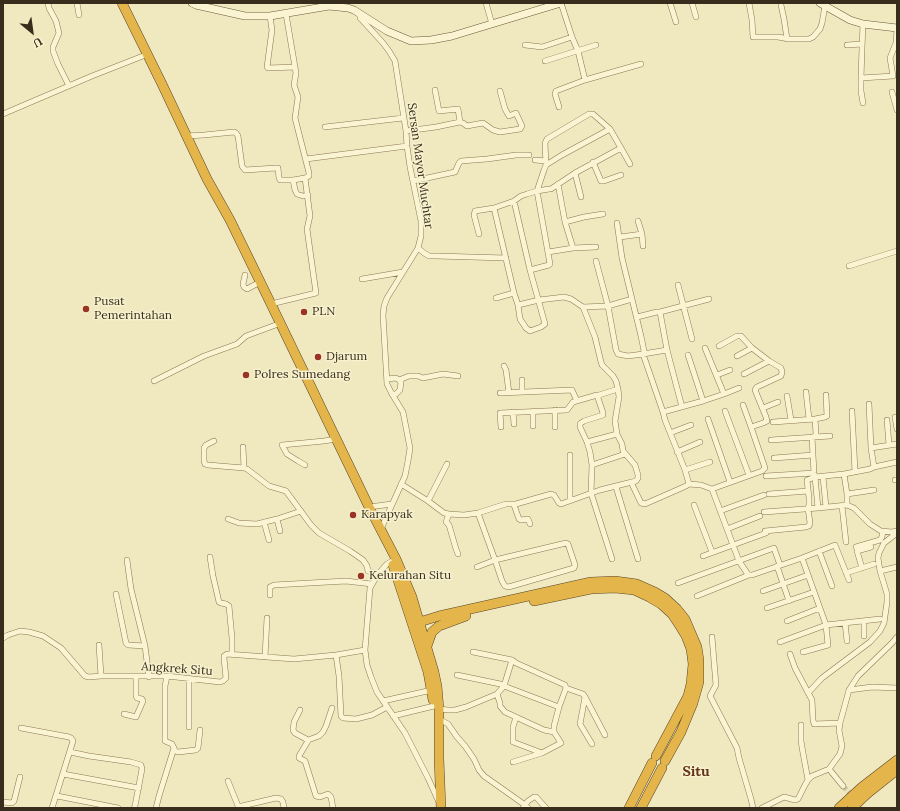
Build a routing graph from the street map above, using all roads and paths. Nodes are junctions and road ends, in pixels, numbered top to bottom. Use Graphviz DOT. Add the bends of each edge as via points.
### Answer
graph roads {
  1 [pos="48,3"];
  2 [pos="77,3"];
  3 [pos="122,3"];
  4 [pos="192,3"];
  5 [pos="486,3"];
  6 [pos="561,3"];
  7 [pos="670,3"];
  8 [pos="692,3"];
  9 [pos="748,3"];
  10 [pos="781,4"];
  11 [pos="344,5"];
  12 [pos="822,5"];
  13 [pos="286,14"];
  14 [pos="360,14"];
  15 [pos="80,15"];
  16 [pos="270,16"];
  17 [pos="696,17"];
  18 [pos="676,22"];
  19 [pos="492,24"];
  20 [pos="863,24"];
  21 [pos="897,29"];
  22 [pos="572,37"];
  23 [pos="787,39"];
  24 [pos="862,44"];
  25 [pos="525,45"];
  26 [pos="596,45"];
  27 [pos="847,45"];
  28 [pos="578,51"];
  29 [pos="148,54"];
  30 [pos="545,62"];
  31 [pos="641,64"];
  32 [pos="295,67"];
  33 [pos="895,76"];
  34 [pos="861,78"];
  35 [pos="585,80"];
  36 [pos="68,86"];
  37 [pos="435,90"];
  38 [pos="500,92"];
  39 [pos="892,92"];
  40 [pos="863,103"];
  41 [pos="559,106"];
  42 [pos="897,110"];
  43 [pos="3,114"];
  44 [pos="403,118"];
  45 [pos="460,122"];
  46 [pos="325,127"];
  47 [pos="610,129"];
  48 [pos="406,131"];
  49 [pos="187,136"];
  50 [pos="407,146"];
  51 [pos="621,148"];
  52 [pos="529,155"];
  53 [pos="306,159"];
  54 [pos="542,162"];
  55 [pos="593,162"];
  56 [pos="630,164"];
  57 [pos="575,173"];
  58 [pos="621,175"];
  59 [pos="305,178"];
  60 [pos="293,180"];
  61 [pos="413,181"];
  62 [pos="558,184"];
  63 [pos="537,191"];
  64 [pos="308,195"];
  65 [pos="581,197"];
  66 [pos="514,201"];
  67 [pos="494,208"];
  68 [pos="603,214"];
  69 [pos="638,221"];
  70 [pos="565,222"];
  71 [pos="617,224"];
  72 [pos="479,234"];
  73 [pos="642,234"];
  74 [pos="620,237"];
  75 [pos="596,246"];
  76 [pos="643,246"];
  77 [pos="418,248"];
  78 [pos="572,248"];
  79 [pos="897,250"];
  80 [pos="548,252"];
  81 [pos="506,258"];
  82 [pos="596,261"];
  83 [pos="849,266"];
  84 [pos="530,270"];
  85 [pos="403,272"];
  86 [pos="245,275"];
  87 [pos="362,279"];
  88 [pos="260,282"];
  89 [pos="678,285"];
  90 [pos="514,293"];
  91 [pos="496,298"];
  92 [pos="632,299"];
  93 [pos="710,299"];
  94 [pos="539,300"];
  95 [pos="271,304"];
  96 [pos="518,305"];
  97 [pos="683,305"];
  98 [pos="608,306"];
  99 [pos="583,307"];
  100 [pos="660,312"];
  101 [pos="637,317"];
  102 [pos="280,323"];
  103 [pos="692,339"];
  104 [pos="719,346"];
  105 [pos="705,348"];
  106 [pos="752,348"];
  107 [pos="667,350"];
  108 [pos="643,354"];
  109 [pos="688,355"];
  110 [pos="737,356"];
  111 [pos="769,361"];
  112 [pos="504,366"];
  113 [pos="730,370"];
  114 [pos="744,374"];
  115 [pos="717,375"];
  116 [pos="458,376"];
  117 [pos="387,379"];
  118 [pos="399,380"];
  119 [pos="522,380"];
  120 [pos="154,381"];
  121 [pos="739,388"];
  122 [pos="618,389"];
  123 [pos="522,392"];
  124 [pos="806,392"];
  125 [pos="500,393"];
  126 [pos="509,393"];
  127 [pos="392,394"];
  128 [pos="724,394"];
  129 [pos="599,395"];
  130 [pos="826,395"];
  131 [pos="787,396"];
  132 [pos="577,401"];
  133 [pos="703,401"];
  134 [pos="778,402"];
  135 [pos="868,404"];
  136 [pos="743,405"];
  137 [pos="682,407"];
  138 [pos="763,408"];
  139 [pos="555,410"];
  140 [pos="533,411"];
  141 [pos="725,411"];
  142 [pos="852,411"];
  143 [pos="513,412"];
  144 [pos="663,412"];
  145 [pos="895,417"];
  146 [pos="708,419"];
  147 [pos="809,419"];
  148 [pos="815,419"];
  149 [pos="790,420"];
  150 [pos="887,420"];
  151 [pos="773,422"];
  152 [pos="514,424"];
  153 [pos="691,425"];
  154 [pos="533,426"];
  155 [pos="501,427"];
  156 [pos="555,427"];
  157 [pos="751,427"];
  158 [pos="897,429"];
  159 [pos="670,433"];
  160 [pos="618,434"];
  161 [pos="830,436"];
  162 [pos="812,438"];
  163 [pos="336,439"];
  164 [pos="771,440"];
  165 [pos="214,441"];
  166 [pos="587,442"];
  167 [pos="700,442"];
  168 [pos="897,444"];
  169 [pos="889,445"];
  170 [pos="243,447"];
  171 [pos="871,448"];
  172 [pos="678,452"];
  173 [pos="625,454"];
  174 [pos="570,455"];
  175 [pos="813,455"];
  176 [pos="774,458"];
  177 [pos="710,462"];
  178 [pos="897,462"];
  179 [pos="448,464"];
  180 [pos="305,465"];
  181 [pos="592,465"];
  182 [pos="874,467"];
  183 [pos="244,468"];
  184 [pos="685,470"];
  185 [pos="855,472"];
  186 [pos="844,474"];
  187 [pos="749,475"];
  188 [pos="815,475"];
  189 [pos="766,476"];
  190 [pos="823,477"];
  191 [pos="631,482"];
  192 [pos="730,482"];
  193 [pos="401,484"];
  194 [pos="689,484"];
  195 [pos="616,487"];
  196 [pos="712,489"];
  197 [pos="874,490"];
  198 [pos="808,491"];
  199 [pos="591,493"];
  200 [pos="847,494"];
  201 [pos="428,501"];
  202 [pos="570,501"];
  203 [pos="392,504"];
  204 [pos="514,505"];
  205 [pos="694,505"];
  206 [pos="845,505"];
  207 [pos="369,507"];
  208 [pos="826,507"];
  209 [pos="808,508"];
  210 [pos="818,508"];
  211 [pos="301,510"];
  212 [pos="720,511"];
  213 [pos="478,513"];
  214 [pos="449,514"];
  215 [pos="228,519"];
  216 [pos="277,519"];
  217 [pos="264,522"];
  218 [pos="530,524"];
  219 [pos="381,529"];
  220 [pos="727,529"];
  221 [pos="280,531"];
  222 [pos="883,531"];
  223 [pos="897,532"];
  224 [pos="269,540"];
  225 [pos="846,542"];
  226 [pos="733,545"];
  227 [pos="856,547"];
  228 [pos="871,547"];
  229 [pos="819,551"];
  230 [pos="712,552"];
  231 [pos="458,554"];
  232 [pos="703,556"];
  233 [pos="210,557"];
  234 [pos="802,558"];
  235 [pos="612,559"];
  236 [pos="638,559"];
  237 [pos="126,560"];
  238 [pos="394,560"];
  239 [pos="495,560"];
  240 [pos="739,560"];
  241 [pos="874,564"];
  242 [pos="779,566"];
  243 [pos="477,567"];
  244 [pos="897,567"];
  245 [pos="862,568"];
  246 [pos="880,571"];
  247 [pos="846,573"];
  248 [pos="378,574"];
  249 [pos="808,574"];
  250 [pos="749,575"];
  251 [pos="849,580"];
  252 [pos="678,583"];
  253 [pos="372,584"];
  254 [pos="783,584"];
  255 [pos="832,586"];
  256 [pos="764,591"];
  257 [pos="814,592"];
  258 [pos="116,594"];
  259 [pos="270,595"];
  260 [pos="696,596"];
  261 [pos="412,597"];
  262 [pos="789,601"];
  263 [pos="767,608"];
  264 [pos="820,608"];
  265 [pos="439,616"];
  266 [pos="466,616"];
  267 [pos="267,618"];
  268 [pos="880,619"];
  269 [pos="787,621"];
  270 [pos="864,621"];
  271 [pos="845,623"];
  272 [pos="417,625"];
  273 [pos="826,625"];
  274 [pos="864,636"];
  275 [pos="712,637"];
  276 [pos="897,637"];
  277 [pos="3,638"];
  278 [pos="846,641"];
  279 [pos="780,642"];
  280 [pos="99,644"];
  281 [pos="145,646"];
  282 [pos="427,646"];
  283 [pos="365,650"];
  284 [pos="473,652"];
  285 [pos="803,652"];
  286 [pos="232,654"];
  287 [pos="790,654"];
  288 [pos="336,655"];
  289 [pos="266,657"];
  290 [pos="512,660"];
  291 [pos="457,675"];
  292 [pos="101,676"];
  293 [pos="136,676"];
  294 [pos="167,676"];
  295 [pos="149,677"];
  296 [pos="189,678"];
  297 [pos="505,686"];
  298 [pos="566,688"];
  299 [pos="897,688"];
  300 [pos="432,690"];
  301 [pos="849,690"];
  302 [pos="808,693"];
  303 [pos="496,694"];
  304 [pos="585,697"];
  305 [pos="383,701"];
  306 [pos="387,707"];
  307 [pos="559,707"];
  308 [pos="332,708"];
  309 [pos="300,710"];
  310 [pos="437,711"];
  311 [pos="124,714"];
  312 [pos="393,716"];
  313 [pos="516,717"];
  314 [pos="840,723"];
  315 [pos="801,725"];
  316 [pos="189,727"];
  317 [pos="21,728"];
  318 [pos="200,730"];
  319 [pos="554,732"];
  320 [pos="605,735"];
  321 [pos="308,740"];
  322 [pos="592,744"];
  323 [pos="174,748"];
  324 [pos="70,752"];
  325 [pos="542,753"];
  326 [pos="897,760"];
  327 [pos="514,762"];
  328 [pos="829,769"];
  329 [pos="897,770"];
  330 [pos="63,774"];
  331 [pos="20,777"];
  332 [pos="808,780"];
  333 [pos="228,781"];
  334 [pos="843,786"];
  335 [pos="139,788"];
  336 [pos="57,796"];
  337 [pos="80,801"];
  338 [pos="3,802"];
  339 [pos="102,807"];
  340 [pos="441,807"];
  341 [pos="525,807"];
  342 [pos="52,808"];
  343 [pos="78,808"];
  344 [pos="118,808"];
  345 [pos="134,808"];
  346 [pos="156,808"];
  347 [pos="284,808"];
  348 [pos="333,808"];
  349 [pos="546,808"];
  350 [pos="629,808"];
  351 [pos="641,808"];
  352 [pos="753,808"];
  353 [pos="762,808"];
  354 [pos="839,808"];
  355 [pos="852,808"];
  1 -- 36 [label="street" via="58,32 53,52"];
  2 -- 15 [label="street"];
  3 -- 29 [label="highway"];
  4 -- 16 [label="street" via="245,16"];
  5 -- 19 [label="street"];
  6 -- 19 [label="street"];
  6 -- 22 [label="street"];
  7 -- 18 [label="street"];
  8 -- 17 [label="street"];
  9 -- 23 [label="street" via="753,37"];
  10 -- 23 [label="street"];
  11 -- 13 [label="street"];
  11 -- 14 [label="street"];
  12 -- 20 [label="street"];
  12 -- 23 [label="street" via="822,23 813,37"];
  13 -- 16 [label="street"];
  13 -- 32 [label="street"];
  14 -- 19 [label="street" via="387,32 411,40 452,36"];
  14 -- 44 [label="street, Sersan Mayor Muchtar" via="360,18 383,43 395,61"];
  16 -- 32 [label="street" via="272,30 267,67"];
  20 -- 21 [label="street"];
  20 -- 24 [label="street"];
  21 -- 33 [label="street" via="896,43 890,58"];
  22 -- 25 [label="street" via="542,46"];
  22 -- 28 [label="street"];
  24 -- 27 [label="street"];
  24 -- 34 [label="street"];
  26 -- 28 [label="street"];
  28 -- 30 [label="street"];
  28 -- 35 [label="street"];
  29 -- 36 [label="street"];
  29 -- 49 [label="highway"];
  31 -- 35 [label="street"];
  32 -- 53 [label="street" via="294,85 298,97 296,118"];
  33 -- 34 [label="street"];
  34 -- 40 [label="street"];
  35 -- 41 [label="street" via="556,91"];
  36 -- 43 [label="street"];
  37 -- 45 [label="street" via="439,111 458,109"];
  38 -- 45 [label="street" via="509,116 516,113 522,126 520,129 500,132 483,123 469,126"];
  39 -- 42 [label="street"];
  44 -- 46 [label="street"];
  44 -- 48 [label="street, Sersan Mayor Muchtar"];
  45 -- 48 [label="street"];
  47 -- 51 [label="street"];
  47 -- 54 [label="street" via="562,155"];
  47 -- 54 [label="street" via="593,114 588,114 547,139"];
  48 -- 50 [label="street, Sersan Mayor Muchtar"];
  49 -- 60 [label="street" via="234,132 238,136 242,166 245,170 278,168 280,180"];
  49 -- 88 [label="highway"];
  50 -- 53 [label="street"];
  50 -- 61 [label="street, Sersan Mayor Muchtar"];
  51 -- 55 [label="street"];
  51 -- 56 [label="street"];
  52 -- 61 [label="street" via="461,161 455,172"];
  53 -- 59 [label="street" via="309,176"];
  54 -- 63 [label="street"];
  55 -- 57 [label="street"];
  55 -- 58 [label="street" via="601,181"];
  57 -- 62 [label="street"];
  57 -- 65 [label="street"];
  59 -- 60 [label="street"];
  59 -- 64 [label="street"];
  60 -- 64 [label="street" via="297,194"];
  61 -- 77 [label="street, Sersan Mayor Muchtar" via="421,220"];
  62 -- 63 [label="street"];
  62 -- 70 [label="street"];
  63 -- 66 [label="street"];
  63 -- 80 [label="street"];
  64 -- 95 [label="street" via="310,216 307,229 316,293"];
  66 -- 67 [label="street"];
  66 -- 84 [label="street"];
  67 -- 72 [label="street" via="475,211"];
  67 -- 81 [label="street"];
  68 -- 70 [label="street"];
  69 -- 73 [label="street"];
  70 -- 78 [label="street"];
  71 -- 74 [label="street"];
  73 -- 74 [label="street"];
  73 -- 76 [label="street"];
  74 -- 92 [label="street" via="622,258"];
  75 -- 78 [label="street"];
  77 -- 81 [label="street" via="429,256"];
  77 -- 85 [label="street, Sersan Mayor Muchtar"];
  78 -- 80 [label="street"];
  79 -- 83 [label="street"];
  80 -- 84 [label="street" via="550,264"];
  81 -- 90 [label="street"];
  82 -- 98 [label="street"];
  84 -- 94 [label="street"];
  85 -- 87 [label="street"];
  85 -- 117 [label="street, Sersan Mayor Muchtar" via="387,298 382,315"];
  86 -- 88 [label="street" via="243,284 247,289"];
  88 -- 95 [label="highway"];
  89 -- 97 [label="street"];
  90 -- 91 [label="street"];
  90 -- 96 [label="street"];
  92 -- 98 [label="street"];
  92 -- 101 [label="street"];
  93 -- 97 [label="street"];
  94 -- 96 [label="street"];
  94 -- 96 [label="street" via="545,324 530,331 520,319"];
  94 -- 99 [label="street" via="568,297"];
  95 -- 102 [label="highway"];
  97 -- 100 [label="street"];
  97 -- 103 [label="street"];
  98 -- 99 [label="street"];
  98 -- 108 [label="street" via="618,354"];
  99 -- 122 [label="street" via="595,337 602,365 613,376"];
  100 -- 101 [label="street"];
  100 -- 107 [label="street"];
  101 -- 108 [label="street"];
  102 -- 120 [label="street" via="246,336 237,344 204,356"];
  102 -- 163 [label="highway"];
  104 -- 106 [label="street" via="741,336"];
  105 -- 115 [label="street"];
  106 -- 110 [label="street"];
  106 -- 111 [label="street"];
  107 -- 108 [label="street"];
  107 -- 137 [label="street"];
  108 -- 144 [label="street"];
  109 -- 133 [label="street"];
  111 -- 114 [label="street"];
  111 -- 138 [label="street" via="781,368 782,372 780,376 754,390"];
  112 -- 126 [label="street"];
  113 -- 115 [label="street"];
  115 -- 128 [label="street"];
  116 -- 118 [label="street" via="409,376"];
  117 -- 118 [label="street"];
  117 -- 127 [label="street, Sersan Mayor Muchtar"];
  118 -- 127 [label="street" via="400,390"];
  119 -- 123 [label="street"];
  121 -- 128 [label="street"];
  122 -- 129 [label="street"];
  122 -- 160 [label="street" via="615,421"];
  123 -- 126 [label="street"];
  123 -- 132 [label="street" via="572,390"];
  124 -- 147 [label="street"];
  125 -- 126 [label="street"];
  127 -- 193 [label="street, Sersan Mayor Muchtar" via="403,412 410,448"];
  128 -- 133 [label="street"];
  129 -- 132 [label="street"];
  129 -- 166 [label="street" via="602,415 580,424"];
  130 -- 148 [label="street" via="827,416"];
  131 -- 149 [label="street"];
  132 -- 139 [label="street" via="567,410"];
  133 -- 137 [label="street"];
  134 -- 138 [label="street"];
  135 -- 171 [label="street"];
  136 -- 157 [label="street"];
  137 -- 144 [label="street"];
  138 -- 157 [label="street" via="766,421"];
  139 -- 140 [label="street"];
  139 -- 156 [label="street"];
  140 -- 143 [label="street"];
  140 -- 154 [label="street"];
  141 -- 187 [label="street"];
  142 -- 185 [label="street"];
  143 -- 152 [label="street"];
  143 -- 155 [label="street" via="500,413"];
  144 -- 159 [label="street"];
  145 -- 158 [label="street"];
  146 -- 192 [label="street"];
  147 -- 148 [label="street"];
  147 -- 149 [label="street"];
  148 -- 162 [label="street" via="816,434"];
  149 -- 151 [label="street"];
  150 -- 169 [label="street"];
  153 -- 159 [label="street"];
  157 -- 187 [label="street" via="765,468"];
  159 -- 172 [label="street"];
  160 -- 166 [label="street"];
  160 -- 173 [label="street"];
  161 -- 162 [label="street"];
  162 -- 164 [label="street"];
  162 -- 175 [label="street"];
  163 -- 180 [label="street" via="282,445 287,454"];
  163 -- 207 [label="highway"];
  165 -- 183 [label="street" via="204,448 205,464"];
  166 -- 181 [label="street"];
  167 -- 172 [label="street"];
  168 -- 169 [label="street"];
  169 -- 171 [label="street"];
  170 -- 183 [label="street"];
  171 -- 182 [label="street"];
  172 -- 184 [label="street"];
  173 -- 181 [label="street"];
  173 -- 191 [label="street" via="635,465 638,475 636,481"];
  174 -- 202 [label="street"];
  175 -- 176 [label="street"];
  175 -- 188 [label="street"];
  177 -- 184 [label="street"];
  178 -- 182 [label="street"];
  179 -- 201 [label="street"];
  181 -- 199 [label="street"];
  182 -- 185 [label="street"];
  183 -- 211 [label="street" via="269,486 286,491"];
  184 -- 194 [label="street"];
  185 -- 186 [label="street"];
  186 -- 190 [label="street"];
  186 -- 200 [label="street"];
  187 -- 192 [label="street"];
  188 -- 189 [label="street"];
  188 -- 190 [label="street"];
  188 -- 198 [label="street" via="807,480"];
  188 -- 210 [label="street"];
  190 -- 208 [label="street"];
  191 -- 194 [label="street" via="641,503 645,504"];
  191 -- 195 [label="street"];
  192 -- 196 [label="street"];
  193 -- 201 [label="street"];
  193 -- 203 [label="street, Sersan Mayor Muchtar"];
  194 -- 196 [label="street"];
  195 -- 199 [label="street"];
  195 -- 236 [label="street"];
  196 -- 212 [label="street"];
  197 -- 200 [label="street"];
  198 -- 209 [label="street"];
  198 -- 212 [label="street" via="766,494"];
  199 -- 202 [label="street"];
  199 -- 235 [label="street"];
  200 -- 206 [label="street"];
  201 -- 214 [label="street"];
  202 -- 204 [label="street" via="560,504 551,494"];
  203 -- 207 [label="street"];
  203 -- 219 [label="street, Sersan Mayor Muchtar"];
  204 -- 213 [label="street" via="506,504"];
  204 -- 218 [label="street" via="519,519 528,518"];
  205 -- 230 [label="street"];
  206 -- 208 [label="street"];
  206 -- 222 [label="street" via="854,508 870,524"];
  206 -- 225 [label="street"];
  207 -- 219 [label="highway"];
  208 -- 210 [label="street"];
  209 -- 210 [label="street"];
  209 -- 220 [label="street" via="762,514"];
  209 -- 226 [label="street" via="808,527 765,532"];
  211 -- 216 [label="street"];
  211 -- 248 [label="street" via="319,533 363,560 368,571"];
  212 -- 220 [label="street"];
  213 -- 214 [label="street"];
  213 -- 239 [label="street"];
  214 -- 231 [label="street" via="446,522"];
  215 -- 217 [label="street" via="239,523"];
  216 -- 217 [label="street"];
  216 -- 221 [label="street"];
  217 -- 224 [label="street"];
  219 -- 238 [label="highway"];
  220 -- 226 [label="street"];
  222 -- 223 [label="street"];
  222 -- 227 [label="street" via="880,540"];
  223 -- 246 [label="street" via="882,547 878,558"];
  226 -- 230 [label="street"];
  226 -- 240 [label="street"];
  228 -- 245 [label="street" via="857,551"];
  229 -- 234 [label="street"];
  229 -- 247 [label="street" via="835,545"];
  229 -- 255 [label="street"];
  230 -- 232 [label="street"];
  233 -- 286 [label="street" via="219,602 229,606"];
  234 -- 242 [label="street"];
  234 -- 249 [label="street"];
  237 -- 281 [label="street" via="130,589"];
  238 -- 248 [label="street"];
  238 -- 261 [label="highway"];
  238 -- 272 [label="highway"];
  239 -- 239 [label="street" via="503,584 508,587 574,568 576,565 566,542"];
  239 -- 243 [label="street"];
  240 -- 242 [label="street" via="774,548"];
  240 -- 250 [label="street"];
  240 -- 252 [label="street"];
  241 -- 245 [label="street"];
  242 -- 250 [label="street"];
  242 -- 254 [label="street"];
  244 -- 246 [label="street"];
  245 -- 247 [label="street"];
  246 -- 302 [label="street" via="887,594 884,623 880,631 870,642 822,678"];
  247 -- 251 [label="street"];
  248 -- 253 [label="street"];
  249 -- 254 [label="street"];
  249 -- 257 [label="street"];
  250 -- 260 [label="street"];
  253 -- 259 [label="street" via="346,581 274,585 270,587"];
  253 -- 283 [label="street"];
  254 -- 256 [label="street"];
  254 -- 262 [label="street"];
  257 -- 262 [label="street"];
  257 -- 264 [label="street"];
  258 -- 281 [label="street" via="126,643"];
  261 -- 265 [label="highway" via="421,611 427,615"];
  261 -- 272 [label="highway"];
  262 -- 263 [label="street"];
  264 -- 269 [label="street"];
  264 -- 273 [label="street"];
  265 -- 272 [label="highway"];
  265 -- 351 [label="highway" via="591,582 615,581 637,584 666,598 685,619 697,647 699,682 681,732"];
  266 -- 272 [label="highway"];
  266 -- 282 [label="highway" via="439,626 432,632"];
  266 -- 350 [label="highway" via="591,589 614,588 634,590 661,604 672,614 686,636 690,649 693,664 691,684 688,696"];
  267 -- 289 [label="street"];
  268 -- 270 [label="street"];
  270 -- 271 [label="street"];
  270 -- 274 [label="street"];
  271 -- 273 [label="street"];
  271 -- 278 [label="street"];
  272 -- 282 [label="highway"];
  272 -- 300 [label="highway"];
  273 -- 279 [label="street"];
  273 -- 285 [label="street" via="828,645"];
  275 -- 352 [label="street" via="716,685 710,696 737,748"];
  276 -- 301 [label="street" via="858,676"];
  277 -- 292 [label="street, Angkrek Situ" via="20,631 43,636 61,648 85,676"];
  280 -- 292 [label="street"];
  281 -- 295 [label="street"];
  282 -- 310 [label="highway" via="437,686"];
  283 -- 288 [label="street"];
  283 -- 305 [label="street" via="371,677"];
  284 -- 290 [label="street"];
  286 -- 289 [label="street"];
  286 -- 296 [label="street, Angkrek Situ" via="224,656 226,678 223,681"];
  287 -- 302 [label="street"];
  288 -- 289 [label="street"];
  288 -- 306 [label="street" via="342,718 356,720"];
  290 -- 297 [label="street"];
  290 -- 298 [label="street"];
  291 -- 297 [label="street"];
  292 -- 293 [label="street, Angkrek Situ"];
  293 -- 295 [label="street, Angkrek Situ"];
  293 -- 311 [label="street" via="136,696 143,701 136,717"];
  294 -- 295 [label="street, Angkrek Situ"];
  294 -- 296 [label="street, Angkrek Situ"];
  294 -- 323 [label="street" via="165,741"];
  296 -- 316 [label="street"];
  297 -- 303 [label="street"];
  297 -- 307 [label="street"];
  298 -- 304 [label="street"];
  298 -- 307 [label="street"];
  299 -- 301 [label="street" via="872,687"];
  300 -- 305 [label="street"];
  300 -- 310 [label="highway"];
  301 -- 314 [label="street"];
  302 -- 314 [label="street" via="812,700 814,724"];
  303 -- 310 [label="street" via="466,707"];
  303 -- 313 [label="street" via="502,709"];
  304 -- 320 [label="street"];
  304 -- 322 [label="street" via="580,724"];
  305 -- 306 [label="street"];
  306 -- 312 [label="street"];
  307 -- 319 [label="street"];
  308 -- 321 [label="street" via="323,732"];
  309 -- 321 [label="street" via="293,730"];
  310 -- 312 [label="street"];
  310 -- 340 [label="highway"];
  310 -- 341 [label="street" via="465,746 484,776"];
  312 -- 340 [label="street" via="405,733"];
  313 -- 319 [label="street"];
  313 -- 325 [label="street" via="513,742"];
  314 -- 328 [label="street" via="842,746 840,754"];
  315 -- 332 [label="street"];
  317 -- 324 [label="street" via="69,737 73,742"];
  318 -- 323 [label="street" via="196,750 178,752"];
  319 -- 325 [label="street" via="562,745"];
  321 -- 348 [label="street" via="299,758 306,762 316,796 328,794"];
  323 -- 346 [label="street"];
  324 -- 330 [label="street"];
  324 -- 335 [label="street" via="139,764 142,767"];
  325 -- 327 [label="street"];
  326 -- 354 [label="highway"];
  328 -- 332 [label="street"];
  328 -- 334 [label="street"];
  329 -- 355 [label="highway"];
  330 -- 335 [label="street"];
  330 -- 336 [label="street"];
  331 -- 338 [label="street" via="14,801"];
  332 -- 353 [label="street" via="798,799 784,797"];
  333 -- 347 [label="street" via="238,806 276,798 281,799"];
  335 -- 345 [label="street"];
  336 -- 337 [label="street"];
  336 -- 342 [label="street"];
  337 -- 339 [label="street"];
  337 -- 343 [label="street"];
  339 -- 344 [label="street"];
  341 -- 349 [label="street" via="528,801 536,797"];
}
